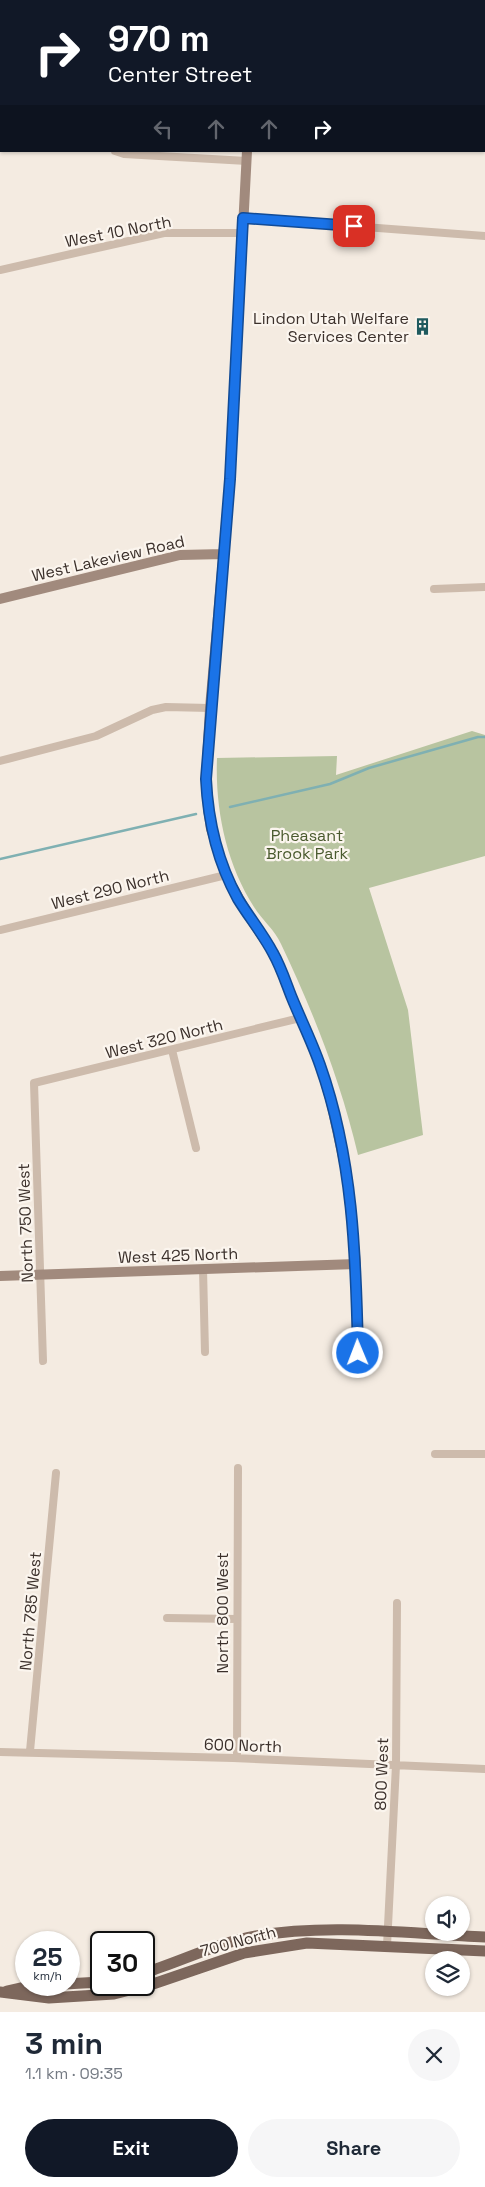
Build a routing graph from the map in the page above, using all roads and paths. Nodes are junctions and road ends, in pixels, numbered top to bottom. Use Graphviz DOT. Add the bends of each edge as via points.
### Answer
graph roads {
  1 [pos="118,152"];
  2 [pos="247,156"];
  3 [pos="243,218"];
  4 [pos="243,233"];
  5 [pos="485,236"];
  6 [pos="0,270"];
  7 [pos="224,554"];
  8 [pos="485,587"];
  9 [pos="434,588"];
  10 [pos="0,599"];
  11 [pos="210,708"];
  12 [pos="0,762"];
  13 [pos="226,875"];
  14 [pos="0,930"];
  15 [pos="300,1018"];
  16 [pos="172,1050"];
  17 [pos="34,1083"];
  18 [pos="196,1148"];
  19 [pos="356,1264"];
  20 [pos="203,1269"];
  21 [pos="41,1274"];
  22 [pos="0,1276"];
  23 [pos="205,1352"];
  24 [pos="358,1353"];
  25 [pos="44,1361"];
  26 [pos="434,1454"];
  27 [pos="485,1454"];
  28 [pos="238,1468"];
  29 [pos="56,1473"];
  30 [pos="397,1603"];
  31 [pos="167,1618"];
  32 [pos="237,1619"];
  33 [pos="30,1751"];
  34 [pos="0,1752"];
  35 [pos="237,1758"];
  36 [pos="396,1765"];
  37 [pos="485,1769"];
  38 [pos="388,1933"];
  39 [pos="485,1937"];
  40 [pos="387,1946"];
  41 [pos="485,1951"];
  42 [pos="155,1969"];
  43 [pos="90,1983"];
  44 [pos="1,1992"];
  1 -- 2 [label="street"];
  2 -- 3 [label="street"];
  3 -- 4 [label="street"];
  3 -- 5 [label="street"];
  4 -- 6 [label="street, West 10 North" via="164,233"];
  4 -- 7 [label="street"];
  7 -- 10 [label="street, West Lakeview Road" via="180,555"];
  7 -- 11 [label="street"];
  8 -- 9 [label="street"];
  11 -- 12 [label="street" via="166,707 152,710 96,736"];
  11 -- 13 [label="street" via="206,779 208,808"];
  13 -- 14 [label="street, West 290 North"];
  13 -- 15 [label="street" via="274,954"];
  15 -- 16 [label="street, West 320 North"];
  15 -- 19 [label="street" via="320,1064 340,1139 352,1208"];
  16 -- 17 [label="street, West 320 North"];
  16 -- 18 [label="street"];
  17 -- 21 [label="street, North 750 West"];
  19 -- 20 [label="street, West 425 North"];
  19 -- 24 [label="street"];
  20 -- 21 [label="street, West 425 North"];
  20 -- 23 [label="street"];
  21 -- 22 [label="street, West 425 North"];
  21 -- 25 [label="street, North 750 West"];
  26 -- 27 [label="street"];
  28 -- 32 [label="street, North 800 West"];
  29 -- 33 [label="street, North 785 West"];
  30 -- 36 [label="street, 800 West"];
  31 -- 32 [label="street"];
  32 -- 35 [label="street, North 800 West"];
  33 -- 34 [label="street, 600 North"];
  33 -- 35 [label="street, 600 North"];
  35 -- 36 [label="street, 600 North"];
  36 -- 37 [label="street, 600 North"];
  36 -- 38 [label="street, 800 West"];
  38 -- 39 [label="main road, 700 North"];
  38 -- 40 [label="street, 800 West"];
  38 -- 42 [label="main road, 700 North" via="299,1930 255,1936"];
  40 -- 41 [label="main road, 700 North"];
  40 -- 44 [label="main road, 700 North" via="307,1943 270,1948 227,1958 153,1984 97,1996 24,1997"];
  43 -- 44 [label="main road, 700 North" via="29,1986"];
}
